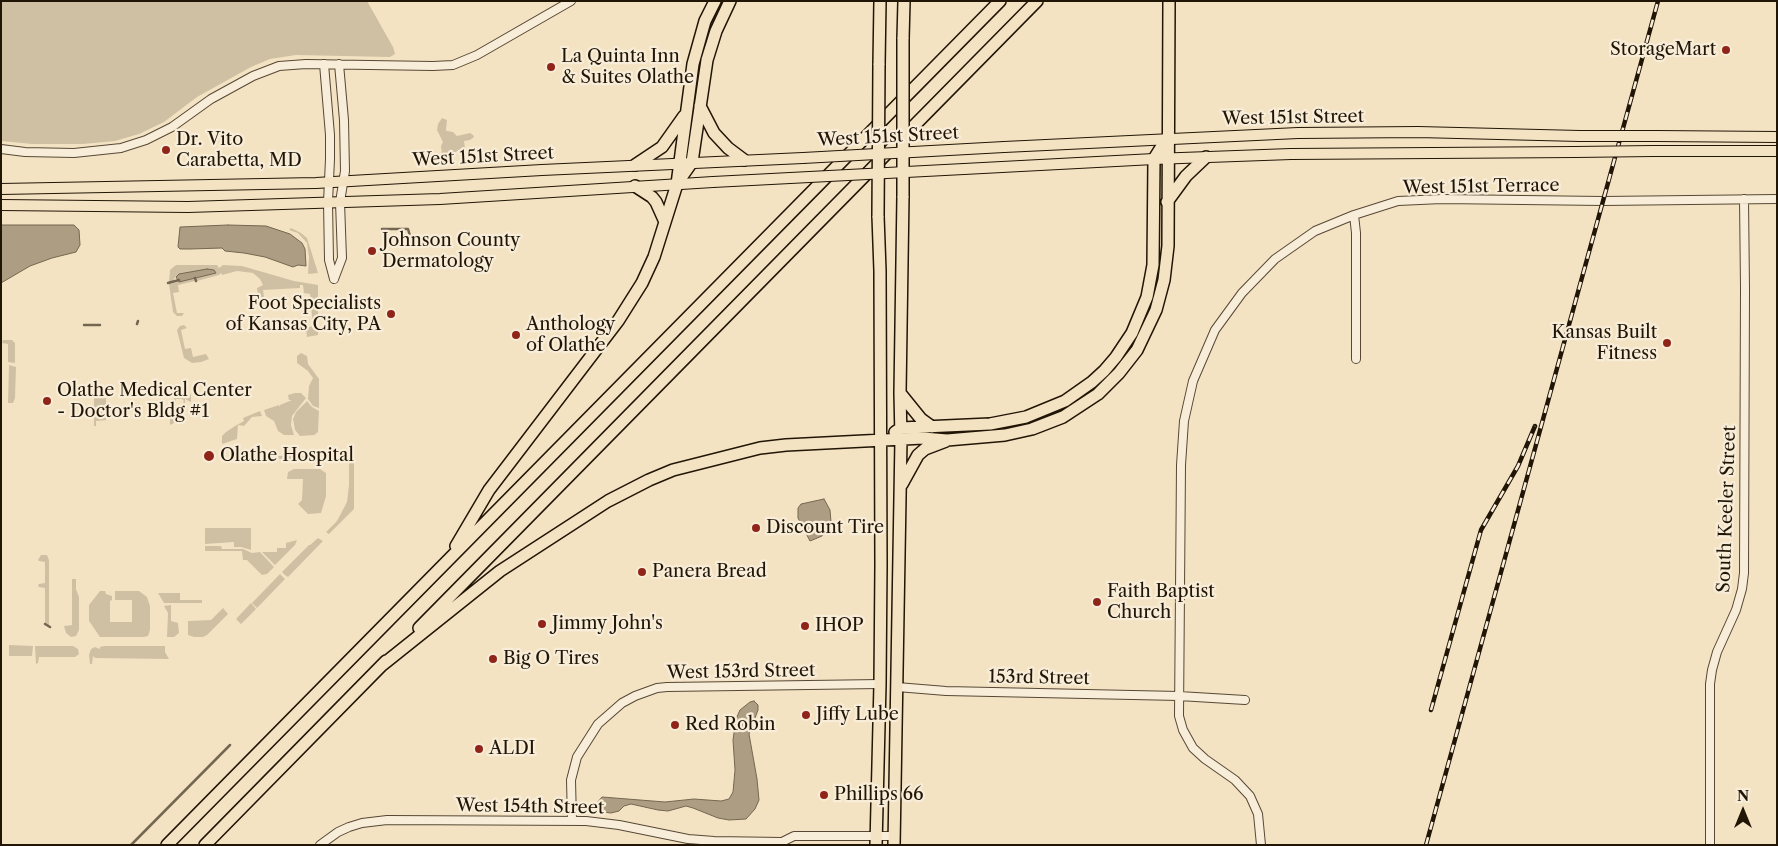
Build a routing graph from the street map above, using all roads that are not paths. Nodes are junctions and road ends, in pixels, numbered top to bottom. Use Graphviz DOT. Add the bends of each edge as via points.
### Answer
graph roads {
  1 [pos="571,1"];
  2 [pos="715,1"];
  3 [pos="730,1"];
  4 [pos="880,1"];
  5 [pos="904,1"];
  6 [pos="1000,1"];
  7 [pos="1037,1"];
  8 [pos="1169,1"];
  9 [pos="324,64"];
  10 [pos="339,64"];
  11 [pos="700,106"];
  12 [pos="686,112"];
  13 [pos="1777,137"];
  14 [pos="1167,138"];
  15 [pos="1,149"];
  16 [pos="1777,151"];
  17 [pos="1206,157"];
  18 [pos="1167,158"];
  19 [pos="1154,159"];
  20 [pos="744,160"];
  21 [pos="692,162"];
  22 [pos="679,163"];
  23 [pos="635,165"];
  24 [pos="344,182"];
  25 [pos="329,183"];
  26 [pos="677,184"];
  27 [pos="635,186"];
  28 [pos="1,189"];
  29 [pos="1744,198"];
  30 [pos="1777,199"];
  31 [pos="328,202"];
  32 [pos="340,202"];
  33 [pos="1167,202"];
  34 [pos="1,205"];
  35 [pos="1354,215"];
  36 [pos="665,222"];
  37 [pos="1356,359"];
  38 [pos="900,393"];
  39 [pos="932,427"];
  40 [pos="901,434"];
  41 [pos="880,440"];
  42 [pos="947,440"];
  43 [pos="901,487"];
  44 [pos="446,562"];
  45 [pos="381,666"];
  46 [pos="880,684"];
  47 [pos="897,687"];
  48 [pos="1179,696"];
  49 [pos="1245,700"];
  50 [pos="572,821"];
  51 [pos="876,840"];
  52 [pos="894,840"];
  53 [pos="785,843"];
  54 [pos="168,845"];
  55 [pos="205,845"];
  56 [pos="320,845"];
  57 [pos="1261,845"];
  58 [pos="1710,845"];
  1 -- 10 [label="street" via="459,63 439,66"];
  2 -- 12 [label="highway" via="697,43"];
  3 -- 11 [label="highway" via="710,45"];
  4 -- 41 [label="highway, bridge"];
  5 -- 38 [label="highway, bridge"];
  6 -- 44 [label="highway"];
  7 -- 45 [label="highway"];
  8 -- 14 [label="highway"];
  9 -- 10 [label="street"];
  9 -- 15 [label="street" via="291,64 262,71 202,104 172,127 121,148 74,153"];
  9 -- 25 [label="street" via="330,135"];
  10 -- 24 [label="street" via="344,120"];
  11 -- 20 [label="highway" via="714,133"];
  11 -- 21 [label="highway"];
  12 -- 22 [label="highway"];
  12 -- 23 [label="highway" via="662,146"];
  13 -- 14 [label="main road, West 151st Street, bridge" via="1418,132"];
  14 -- 18 [label="highway"];
  14 -- 19 [label="highway"];
  14 -- 20 [label="main road, West 151st Street, bridge"];
  16 -- 17 [label="main road, West 151st Street, bridge" via="1336,153"];
  17 -- 18 [label="main road, West 151st Street"];
  17 -- 33 [label="highway" via="1186,176"];
  18 -- 19 [label="main road, West 151st Street"];
  18 -- 33 [label="highway"];
  19 -- 26 [label="main road, West 151st Street, bridge"];
  19 -- 39 [label="highway" via="1151,281 1141,314 1116,357 1079,391 1046,410 1009,421"];
  20 -- 21 [label="main road, West 151st Street"];
  21 -- 22 [label="main road, West 151st Street"];
  21 -- 26 [label="highway"];
  22 -- 23 [label="main road, West 151st Street"];
  22 -- 26 [label="highway"];
  23 -- 24 [label="main road, West 151st Street"];
  24 -- 25 [label="main road, West 151st Street"];
  24 -- 32 [label="street"];
  25 -- 28 [label="main road, West 151st Street"];
  25 -- 31 [label="street"];
  26 -- 27 [label="main road, West 151st Street"];
  26 -- 36 [label="highway"];
  27 -- 32 [label="main road, West 151st Street"];
  27 -- 36 [label="highway" via="652,197"];
  29 -- 30 [label="street, West 151st Terrace"];
  29 -- 35 [label="street, West 151st Terrace" via="1603,201 1442,199 1398,201"];
  29 -- 58 [label="street, South Keeler Street" via="1744,573 1736,610 1712,670"];
  31 -- 32 [label="main road, West 151st Street"];
  31 -- 32 [label="street" via="329,260 334,279 342,258"];
  31 -- 34 [label="main road, West 151st Street" via="188,207"];
  33 -- 42 [label="highway" via="1166,265 1161,295 1144,337 1120,373 1086,403 1047,424 1020,433"];
  35 -- 37 [label="street"];
  35 -- 48 [label="street, West 151st Terrace" via="1315,231 1275,259 1248,286 1215,330 1193,381 1184,421 1181,465"];
  36 -- 44 [label="highway" via="654,257 630,303 489,490"];
  38 -- 39 [label="highway" via="921,419"];
  38 -- 40 [label="highway"];
  39 -- 40 [label="highway"];
  40 -- 41 [label="highway"];
  40 -- 42 [label="highway"];
  40 -- 43 [label="highway"];
  41 -- 45 [label="highway" via="760,448 673,470 649,480 608,501 500,571"];
  41 -- 46 [label="highway"];
  42 -- 43 [label="highway" via="918,455"];
  43 -- 47 [label="highway"];
  44 -- 54 [label="highway"];
  45 -- 55 [label="highway"];
  46 -- 50 [label="street, West 153rd Street" via="667,687 635,696 622,702 598,724 577,757 571,780"];
  46 -- 51 [label="highway"];
  47 -- 48 [label="street, 153rd Street"];
  47 -- 52 [label="highway"];
  48 -- 49 [label="street"];
  48 -- 57 [label="street, West 151st Terrace" via="1179,716 1193,748 1235,780 1250,796 1258,814"];
  50 -- 53 [label="street, West 154th Street" via="619,825 688,838"];
  50 -- 56 [label="street, West 154th Street" via="387,820 362,823 338,832"];
  51 -- 52 [label="street, West 154th Street"];
  51 -- 53 [label="street, West 154th Street" via="794,836"];
}
